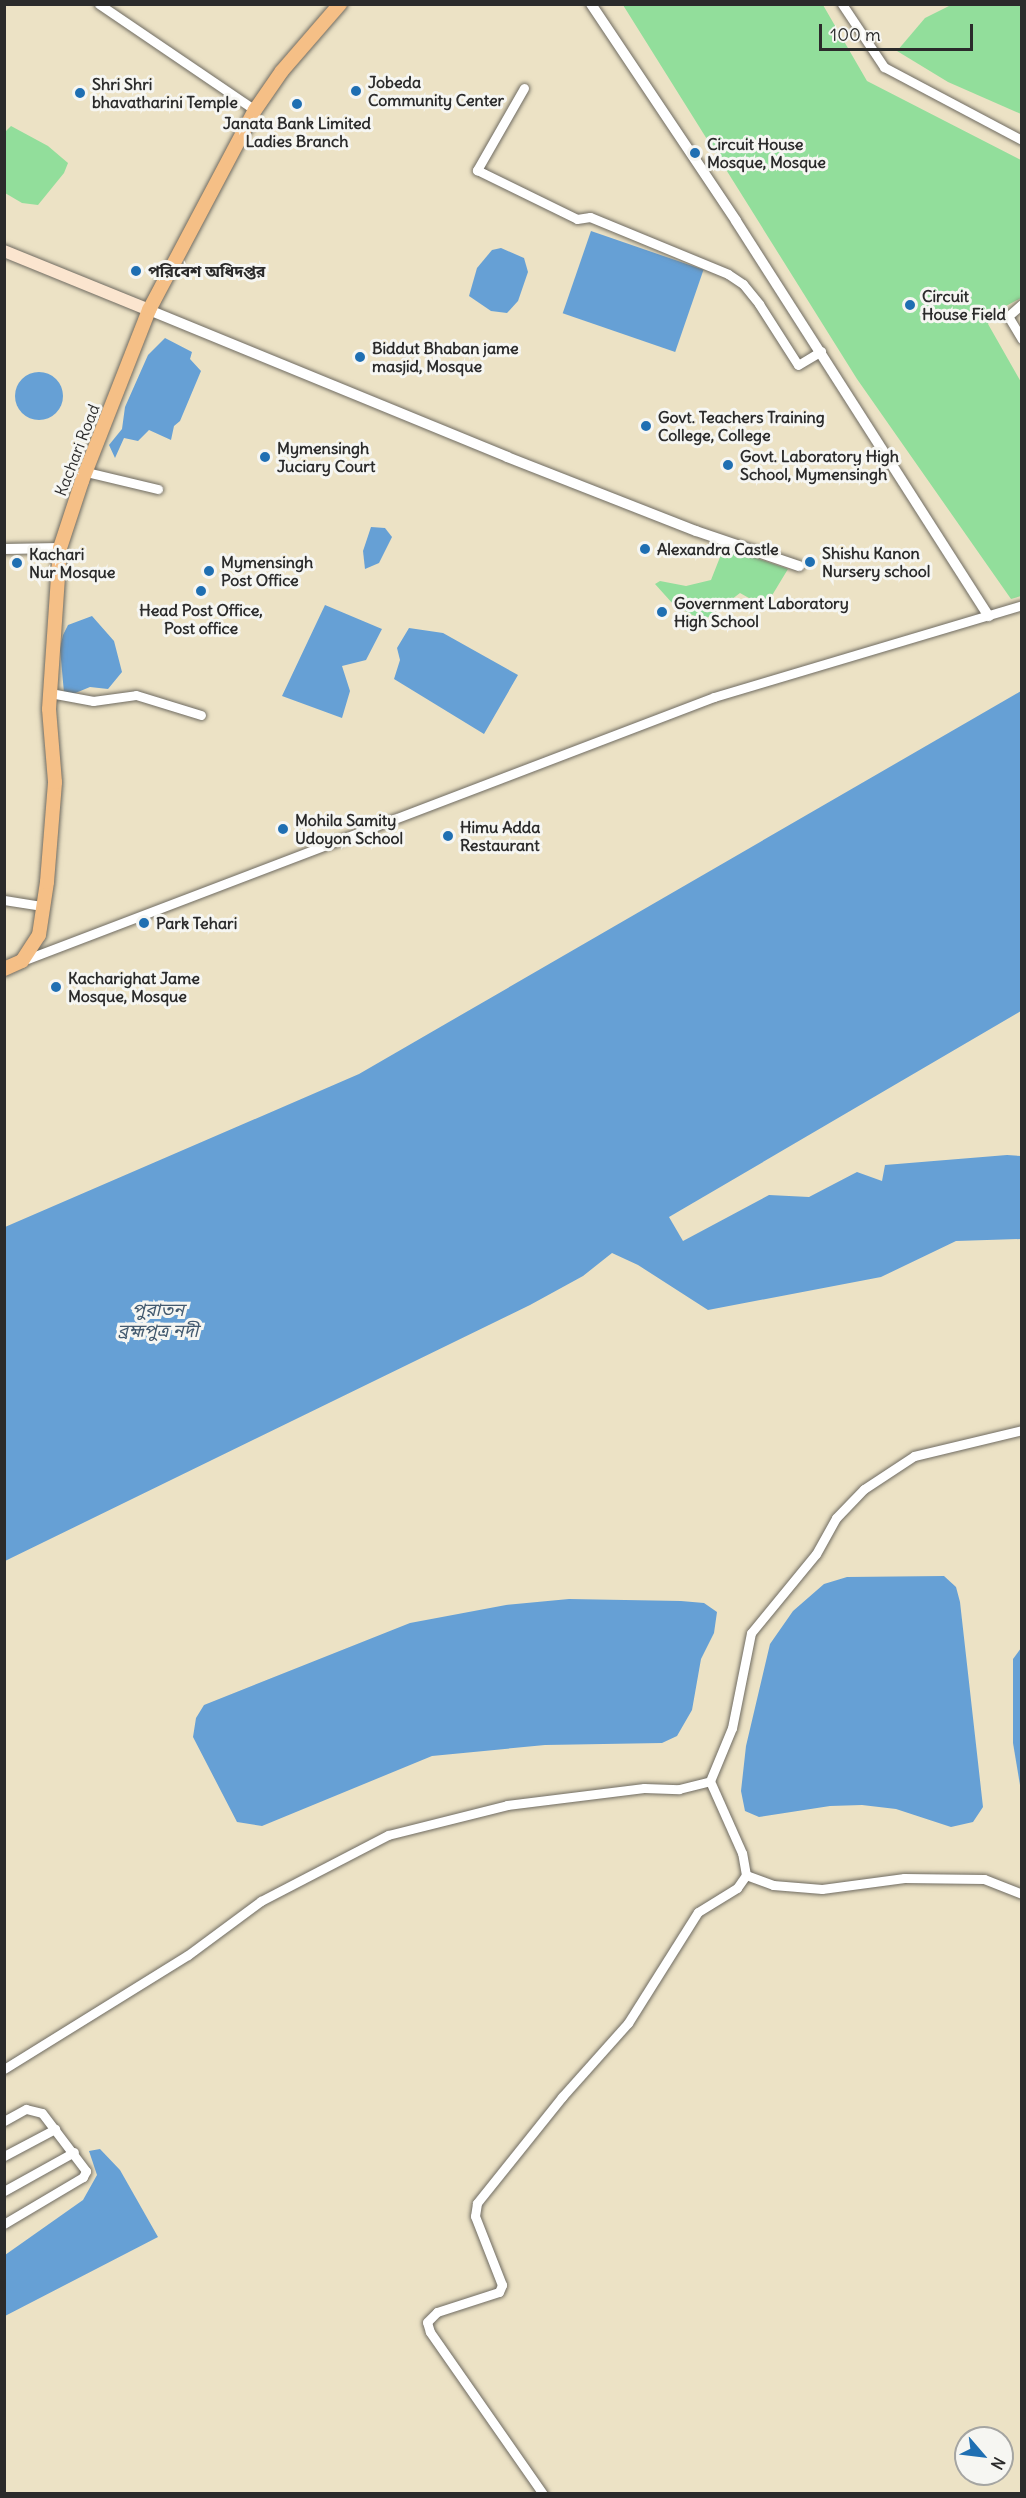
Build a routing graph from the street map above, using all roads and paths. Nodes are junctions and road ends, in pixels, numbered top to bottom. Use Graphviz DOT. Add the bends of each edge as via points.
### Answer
graph roads {
  1 [pos="99,4"];
  2 [pos="340,4"];
  3 [pos="591,4"];
  4 [pos="842,4"];
  5 [pos="524,88"];
  6 [pos="255,110"];
  7 [pos="1022,140"];
  8 [pos="4,251"];
  9 [pos="1022,304"];
  10 [pos="149,310"];
  11 [pos="1022,339"];
  12 [pos="821,351"];
  13 [pos="86,472"];
  14 [pos="158,489"];
  15 [pos="60,548"];
  16 [pos="4,549"];
  17 [pos="799,566"];
  18 [pos="1022,605"];
  19 [pos="989,616"];
  20 [pos="50,693"];
  21 [pos="201,715"];
  22 [pos="4,900"];
  23 [pos="43,906"];
  24 [pos="22,961"];
  25 [pos="4,969"];
  26 [pos="1022,1430"];
  27 [pos="710,1781"];
  28 [pos="746,1875"];
  29 [pos="1022,1894"];
  30 [pos="4,2069"];
  31 [pos="4,2121"];
  32 [pos="55,2129"];
  33 [pos="74,2152"];
  34 [pos="4,2156"];
  35 [pos="4,2191"];
  36 [pos="4,2224"];
  37 [pos="543,2493"];
  1 -- 6 [label="street"];
  2 -- 6 [label="main road, Kachari Road" via="282,71"];
  3 -- 12 [label="street"];
  4 -- 7 [label="street" via="884,67"];
  5 -- 12 [label="street" via="477,170 577,219 590,217 728,274 743,284 759,304 798,365"];
  6 -- 10 [label="main road, Kachari Road"];
  8 -- 10 [label="main road"];
  9 -- 11 [label="street" via="1008,316"];
  10 -- 13 [label="main road, Kachari Road"];
  10 -- 17 [label="street" via="496,453 696,531"];
  12 -- 19 [label="street"];
  13 -- 14 [label="street"];
  13 -- 15 [label="main road, Kachari Road"];
  15 -- 16 [label="street"];
  15 -- 20 [label="main road, Kachari Road"];
  18 -- 19 [label="street"];
  19 -- 24 [label="street" via="922,632 714,697"];
  20 -- 21 [label="street" via="93,701 136,695"];
  20 -- 23 [label="main road, Kachari Road" via="55,782"];
  22 -- 23 [label="street"];
  23 -- 24 [label="main road, Kachari Road" via="39,934"];
  24 -- 25 [label="main road"];
  26 -- 27 [label="street" via="914,1456 864,1489 836,1518 816,1554 751,1633 732,1728"];
  27 -- 28 [label="street" via="742,1853"];
  27 -- 30 [label="street" via="679,1789 644,1788 507,1805 388,1834 261,1901 188,1955"];
  28 -- 29 [label="street" via="773,1885 822,1889 904,1878 984,1879"];
  28 -- 37 [label="street" via="737,1888 698,1912 628,2023 562,2097 474,2207 502,2285 500,2292 437,2312 427,2322 430,2332"];
  31 -- 32 [label="street" via="34,2109"];
  32 -- 33 [label="street"];
  32 -- 34 [label="street"];
  33 -- 35 [label="street"];
  33 -- 36 [label="street" via="86,2171 83,2177"];
}
